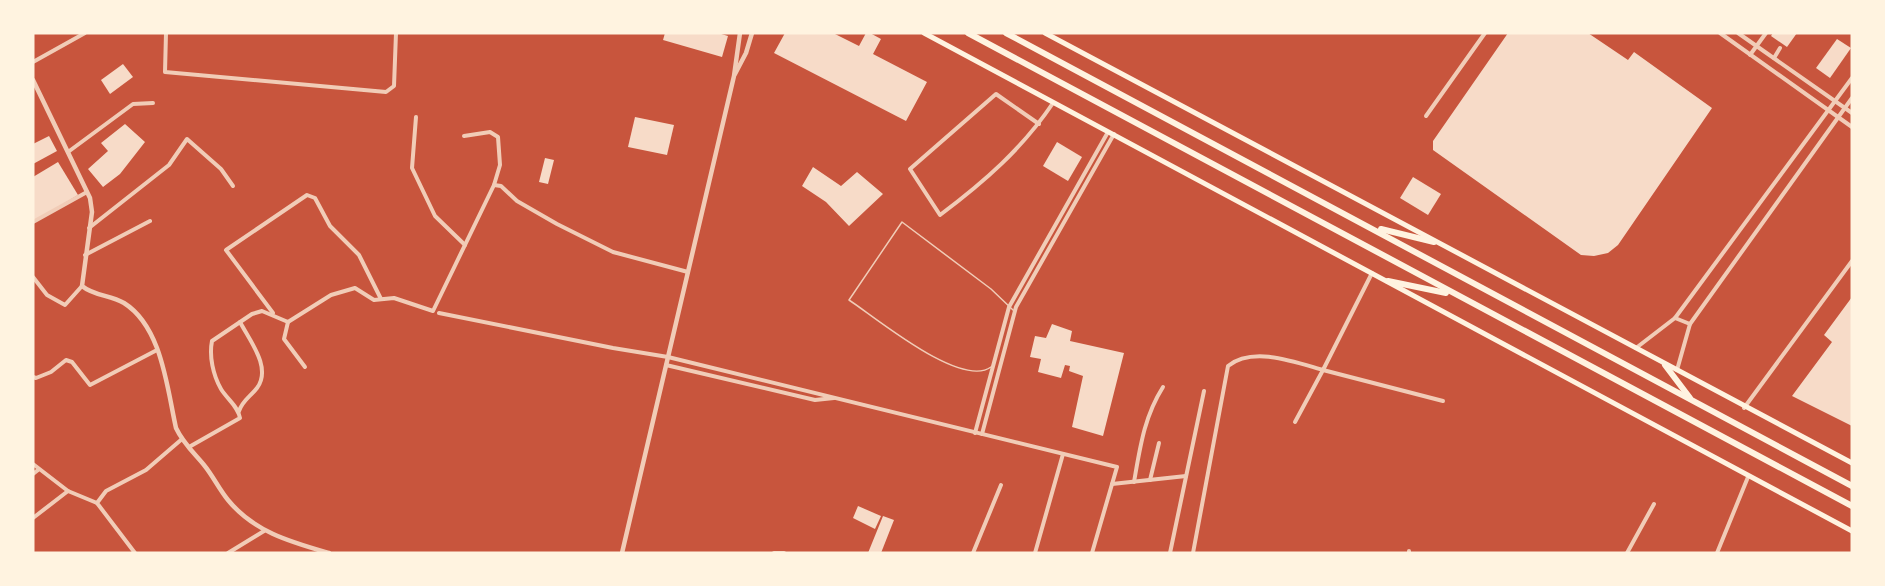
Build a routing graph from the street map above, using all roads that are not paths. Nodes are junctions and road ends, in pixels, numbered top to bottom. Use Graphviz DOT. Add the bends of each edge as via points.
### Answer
graph roads {
  1 [pos="85,33"];
  2 [pos="166,33"];
  3 [pos="396,33"];
  4 [pos="740,33"];
  5 [pos="752,33"];
  6 [pos="924,33"];
  7 [pos="968,33"];
  8 [pos="1006,33"];
  9 [pos="1046,33"];
  10 [pos="1485,33"];
  11 [pos="1720,33"];
  12 [pos="1738,33"];
  13 [pos="1766,33"];
  14 [pos="1756,46"];
  15 [pos="1780,48"];
  16 [pos="1750,55"];
  17 [pos="1774,58"];
  18 [pos="33,62"];
  19 [pos="734,76"];
  20 [pos="1852,78"];
  21 [pos="33,80"];
  22 [pos="1852,98"];
  23 [pos="1835,101"];
  24 [pos="153,103"];
  25 [pos="1053,103"];
  26 [pos="1844,108"];
  27 [pos="1829,111"];
  28 [pos="1852,113"];
  29 [pos="1426,116"];
  30 [pos="416,117"];
  31 [pos="1838,117"];
  32 [pos="1039,123"];
  33 [pos="1852,127"];
  34 [pos="1111,132"];
  35 [pos="464,136"];
  36 [pos="68,152"];
  37 [pos="494,185"];
  38 [pos="233,186"];
  39 [pos="87,192"];
  40 [pos="1066,207"];
  41 [pos="1071,210"];
  42 [pos="150,221"];
  43 [pos="33,222"];
  44 [pos="1372,227"];
  45 [pos="89,228"];
  46 [pos="1434,242"];
  47 [pos="465,245"];
  48 [pos="85,255"];
  49 [pos="1852,261"];
  50 [pos="688,272"];
  51 [pos="1372,273"];
  52 [pos="33,277"];
  53 [pos="1388,281"];
  54 [pos="82,286"];
  55 [pos="1452,294"];
  56 [pos="381,299"];
  57 [pos="1009,307"];
  58 [pos="1015,311"];
  59 [pos="439,313"];
  60 [pos="274,315"];
  61 [pos="1676,318"];
  62 [pos="240,322"];
  63 [pos="288,322"];
  64 [pos="1690,324"];
  65 [pos="1004,326"];
  66 [pos="1010,327"];
  67 [pos="1636,349"];
  68 [pos="158,350"];
  69 [pos="668,357"];
  70 [pos="994,364"];
  71 [pos="666,365"];
  72 [pos="1665,365"];
  73 [pos="305,367"];
  74 [pos="1323,370"];
  75 [pos="1677,372"];
  76 [pos="33,376"];
  77 [pos="1163,387"];
  78 [pos="1204,391"];
  79 [pos="818,393"];
  80 [pos="837,398"];
  81 [pos="815,400"];
  82 [pos="1443,401"];
  83 [pos="1693,402"];
  84 [pos="1744,408"];
  85 [pos="239,411"];
  86 [pos="1295,422"];
  87 [pos="975,433"];
  88 [pos="982,434"];
  89 [pos="182,440"];
  90 [pos="1159,443"];
  91 [pos="189,447"];
  92 [pos="1063,454"];
  93 [pos="33,464"];
  94 [pos="1852,464"];
  95 [pos="39,470"];
  96 [pos="33,474"];
  97 [pos="1186,476"];
  98 [pos="1748,477"];
  99 [pos="1150,480"];
  100 [pos="1134,482"];
  101 [pos="1112,484"];
  102 [pos="1001,485"];
  103 [pos="1852,486"];
  104 [pos="68,491"];
  105 [pos="97,503"];
  106 [pos="1654,504"];
  107 [pos="1852,506"];
  108 [pos="33,518"];
  109 [pos="264,531"];
  110 [pos="1852,531"];
  111 [pos="309,548"];
  112 [pos="135,553"];
  113 [pos="228,553"];
  114 [pos="316,553"];
  115 [pos="329,553"];
  116 [pos="622,553"];
  117 [pos="774,553"];
  118 [pos="784,553"];
  119 [pos="973,553"];
  120 [pos="1035,553"];
  121 [pos="1092,553"];
  122 [pos="1170,553"];
  123 [pos="1193,553"];
  124 [pos="1627,553"];
  125 [pos="1717,553"];
  1 -- 18 [label="street"];
  2 -- 3 [label="street" via="165,72 386,92 394,86"];
  4 -- 19 [label="street"];
  5 -- 19 [label="street"];
  6 -- 25 [label="main road"];
  7 -- 55 [label="highway"];
  8 -- 44 [label="highway"];
  9 -- 46 [label="main road"];
  10 -- 29 [label="street"];
  11 -- 16 [label="street"];
  12 -- 14 [label="street"];
  13 -- 14 [label="street"];
  14 -- 16 [label="street"];
  14 -- 17 [label="street"];
  15 -- 17 [label="street"];
  16 -- 27 [label="street"];
  17 -- 23 [label="street"];
  19 -- 50 [label="street"];
  20 -- 23 [label="street"];
  21 -- 36 [label="street"];
  22 -- 26 [label="street"];
  23 -- 26 [label="street"];
  23 -- 27 [label="street"];
  24 -- 36 [label="street" via="133,104"];
  25 -- 32 [label="street"];
  25 -- 34 [label="main road"];
  26 -- 28 [label="street"];
  26 -- 31 [label="street"];
  27 -- 31 [label="street"];
  27 -- 61 [label="street"];
  30 -- 47 [label="street" via="412,168 435,216"];
  31 -- 33 [label="street"];
  31 -- 64 [label="street"];
  32 -- 32 [label="street" via="990,177 940,215 910,169 996,94"];
  34 -- 40 [label="street"];
  34 -- 41 [label="street"];
  34 -- 51 [label="main road"];
  35 -- 37 [label="street" via="490,132 498,136 500,165"];
  36 -- 39 [label="street"];
  37 -- 47 [label="street"];
  37 -- 50 [label="street" via="556,224 613,252"];
  38 -- 45 [label="street" via="221,169 187,139 169,165"];
  39 -- 43 [label="street"];
  39 -- 45 [label="street" via="92,212"];
  40 -- 41 [label="street"];
  40 -- 57 [label="street"];
  41 -- 58 [label="street"];
  42 -- 48 [label="street"];
  44 -- 46 [label="highway"];
  44 -- 83 [label="highway"];
  45 -- 48 [label="street"];
  46 -- 67 [label="main road"];
  47 -- 56 [label="street" via="433,311 393,298"];
  48 -- 54 [label="street"];
  49 -- 84 [label="street"];
  50 -- 69 [label="street"];
  51 -- 53 [label="main road"];
  51 -- 74 [label="street"];
  52 -- 54 [label="street" via="47,295 65,305"];
  53 -- 55 [label="highway"];
  53 -- 98 [label="main road"];
  54 -- 68 [label="street" via="125,304 140,319"];
  55 -- 107 [label="highway"];
  56 -- 60 [label="street" via="359,255 330,226 315,198 307,195 226,250"];
  56 -- 63 [label="street" via="374,300 355,288 331,295"];
  57 -- 58 [label="lane"];
  57 -- 65 [label="street"];
  57 -- 70 [label="lane" via="902,222 849,300 953,367 982,371"];
  58 -- 66 [label="street"];
  59 -- 69 [label="street"];
  60 -- 62 [label="street" via="262,311"];
  60 -- 63 [label="street"];
  61 -- 64 [label="street"];
  61 -- 67 [label="street"];
  62 -- 85 [label="street" via="261,362 263,376"];
  62 -- 85 [label="street" via="212,341 209,352 222,389"];
  63 -- 73 [label="street" via="284,339"];
  64 -- 75 [label="street"];
  65 -- 66 [label="street"];
  65 -- 70 [label="street"];
  66 -- 88 [label="street"];
  67 -- 72 [label="main road"];
  68 -- 76 [label="street" via="90,385 66,360 51,372"];
  68 -- 89 [label="street"];
  69 -- 71 [label="street"];
  69 -- 79 [label="street"];
  70 -- 87 [label="street"];
  71 -- 81 [label="street"];
  71 -- 116 [label="street"];
  72 -- 75 [label="main road"];
  72 -- 83 [label="highway"];
  74 -- 82 [label="street"];
  74 -- 86 [label="street"];
  74 -- 123 [label="street" via="1283,358 1238,357 1228,366"];
  75 -- 84 [label="main road"];
  77 -- 100 [label="street" via="1144,426"];
  78 -- 97 [label="street"];
  79 -- 80 [label="street"];
  79 -- 81 [label="street"];
  80 -- 81 [label="street"];
  80 -- 87 [label="street"];
  83 -- 103 [label="highway"];
  84 -- 94 [label="main road"];
  85 -- 91 [label="street" via="240,418"];
  87 -- 88 [label="street"];
  88 -- 92 [label="street"];
  89 -- 91 [label="street"];
  89 -- 105 [label="street" via="146,470 106,491"];
  90 -- 99 [label="street"];
  91 -- 109 [label="street" via="228,500"];
  92 -- 101 [label="street" via="1117,467"];
  92 -- 120 [label="street"];
  93 -- 95 [label="street"];
  95 -- 96 [label="street"];
  95 -- 104 [label="street"];
  97 -- 99 [label="street"];
  97 -- 122 [label="street"];
  98 -- 110 [label="main road"];
  98 -- 125 [label="street"];
  99 -- 100 [label="street"];
  100 -- 101 [label="street"];
  101 -- 121 [label="street"];
  102 -- 119 [label="street"];
  104 -- 105 [label="street"];
  104 -- 108 [label="street"];
  105 -- 112 [label="street"];
  106 -- 124 [label="street"];
  109 -- 111 [label="street"];
  109 -- 113 [label="street"];
  111 -- 114 [label="street"];
  111 -- 115 [label="street"];
  117 -- 118 [label="street"];
}
